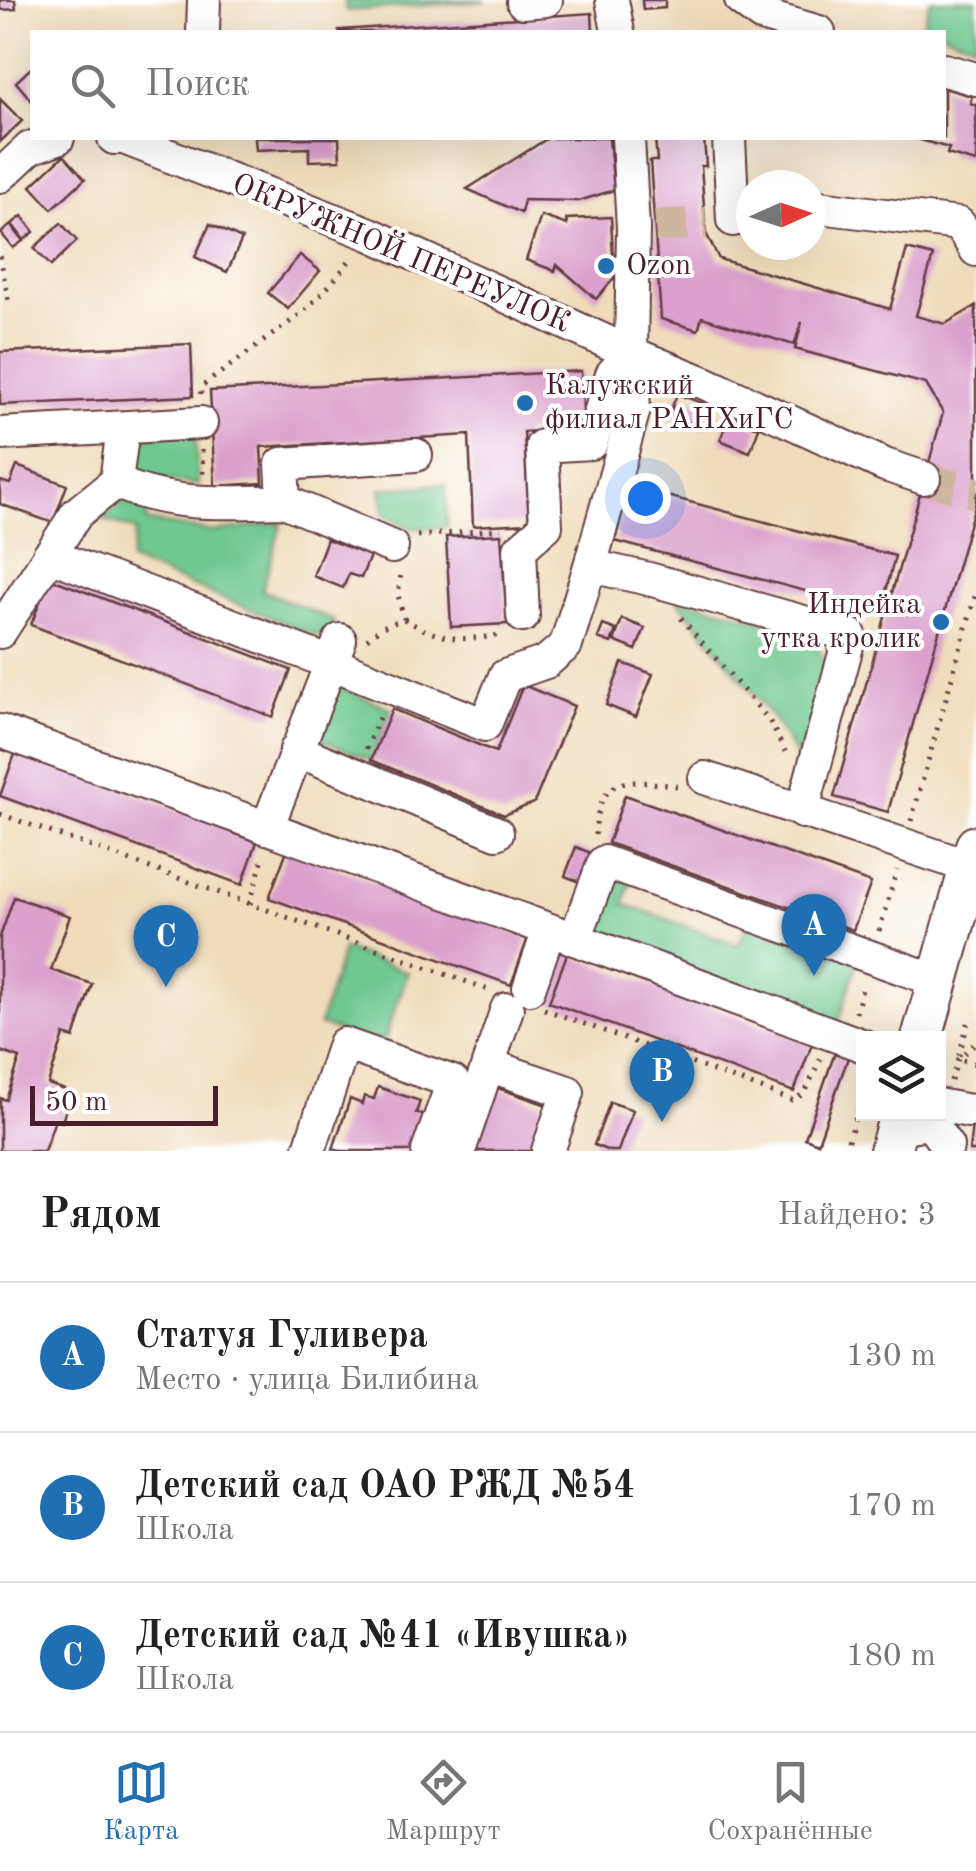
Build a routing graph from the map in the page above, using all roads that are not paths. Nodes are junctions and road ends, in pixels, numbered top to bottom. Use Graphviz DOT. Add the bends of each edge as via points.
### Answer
graph roads {
  1 [pos="204,0"];
  2 [pos="612,0"];
  3 [pos="740,0"];
  4 [pos="202,30"];
  5 [pos="618,30"];
  6 [pos="811,30"];
  7 [pos="946,71"];
  8 [pos="976,79"];
  9 [pos="52,140"];
  10 [pos="129,140"];
  11 [pos="628,140"];
  12 [pos="729,140"];
  13 [pos="0,176"];
  14 [pos="826,208"];
  15 [pos="730,220"];
  16 [pos="976,250"];
  17 [pos="631,353"];
  18 [pos="201,424"];
  19 [pos="123,428"];
  20 [pos="0,434"];
  21 [pos="416,455"];
  22 [pos="924,478"];
  23 [pos="116,482"];
  24 [pos="284,501"];
  25 [pos="392,548"];
  26 [pos="48,555"];
  27 [pos="590,566"];
  28 [pos="523,616"];
  29 [pos="0,632"];
  30 [pos="336,651"];
  31 [pos="0,731"];
  32 [pos="296,750"];
  33 [pos="704,778"];
  34 [pos="805,802"];
  35 [pos="268,828"];
  36 [pos="498,832"];
  37 [pos="973,857"];
  38 [pos="562,934"];
  39 [pos="938,981"];
  40 [pos="924,1031"];
  41 [pos="856,1043"];
  42 [pos="488,1065"];
  43 [pos="946,1106"];
  44 [pos="976,1110"];
  45 [pos="895,1131"];
  46 [pos="309,1151"];
  47 [pos="428,1151"];
  48 [pos="458,1151"];
  49 [pos="548,1151"];
  50 [pos="946,1151"];
  1 -- 4 [label="street"];
  2 -- 5 [label="street"];
  3 -- 6 [label="street" via="761,15"];
  7 -- 8 [label="street"];
  9 -- 13 [label="street" via="30,148"];
  10 -- 17 [label="street, ОКРУЖНОЙ ПЕРЕУЛОК" via="370,234"];
  11 -- 17 [label="street" via="644,227"];
  12 -- 15 [label="street"];
  14 -- 16 [label="street" via="960,224"];
  17 -- 22 [label="street, ОКРУЖНОЙ ПЕРЕУЛОК"];
  17 -- 27 [label="street" via="634,410"];
  17 -- 28 [label="street" via="612,374 591,443 542,446 546,526 520,549"];
  18 -- 19 [label="street"];
  19 -- 20 [label="street"];
  19 -- 23 [label="street"];
  21 -- 24 [label="street" via="282,464"];
  23 -- 24 [label="street" via="205,504"];
  23 -- 26 [label="street" via="76,513"];
  24 -- 25 [label="street"];
  26 -- 29 [label="street"];
  26 -- 30 [label="street"];
  27 -- 30 [label="street" via="566,645 546,662 505,676 486,725 392,687"];
  27 -- 34 [label="street" via="850,635"];
  30 -- 32 [label="street"];
  31 -- 35 [label="street"];
  32 -- 35 [label="street"];
  32 -- 36 [label="street"];
  33 -- 34 [label="street"];
  34 -- 37 [label="street"];
  35 -- 38 [label="street"];
  37 -- 39 [label="main road"];
  38 -- 39 [label="street" via="604,862"];
  38 -- 41 [label="street"];
  38 -- 42 [label="street" via="518,999"];
  39 -- 40 [label="main road"];
  42 -- 48 [label="street"];
  42 -- 49 [label="street" via="568,1092"];
  43 -- 44 [label="street"];
  45 -- 50 [label="street" via="930,1123"];
  46 -- 47 [label="street" via="344,1044 453,1082"];
}
